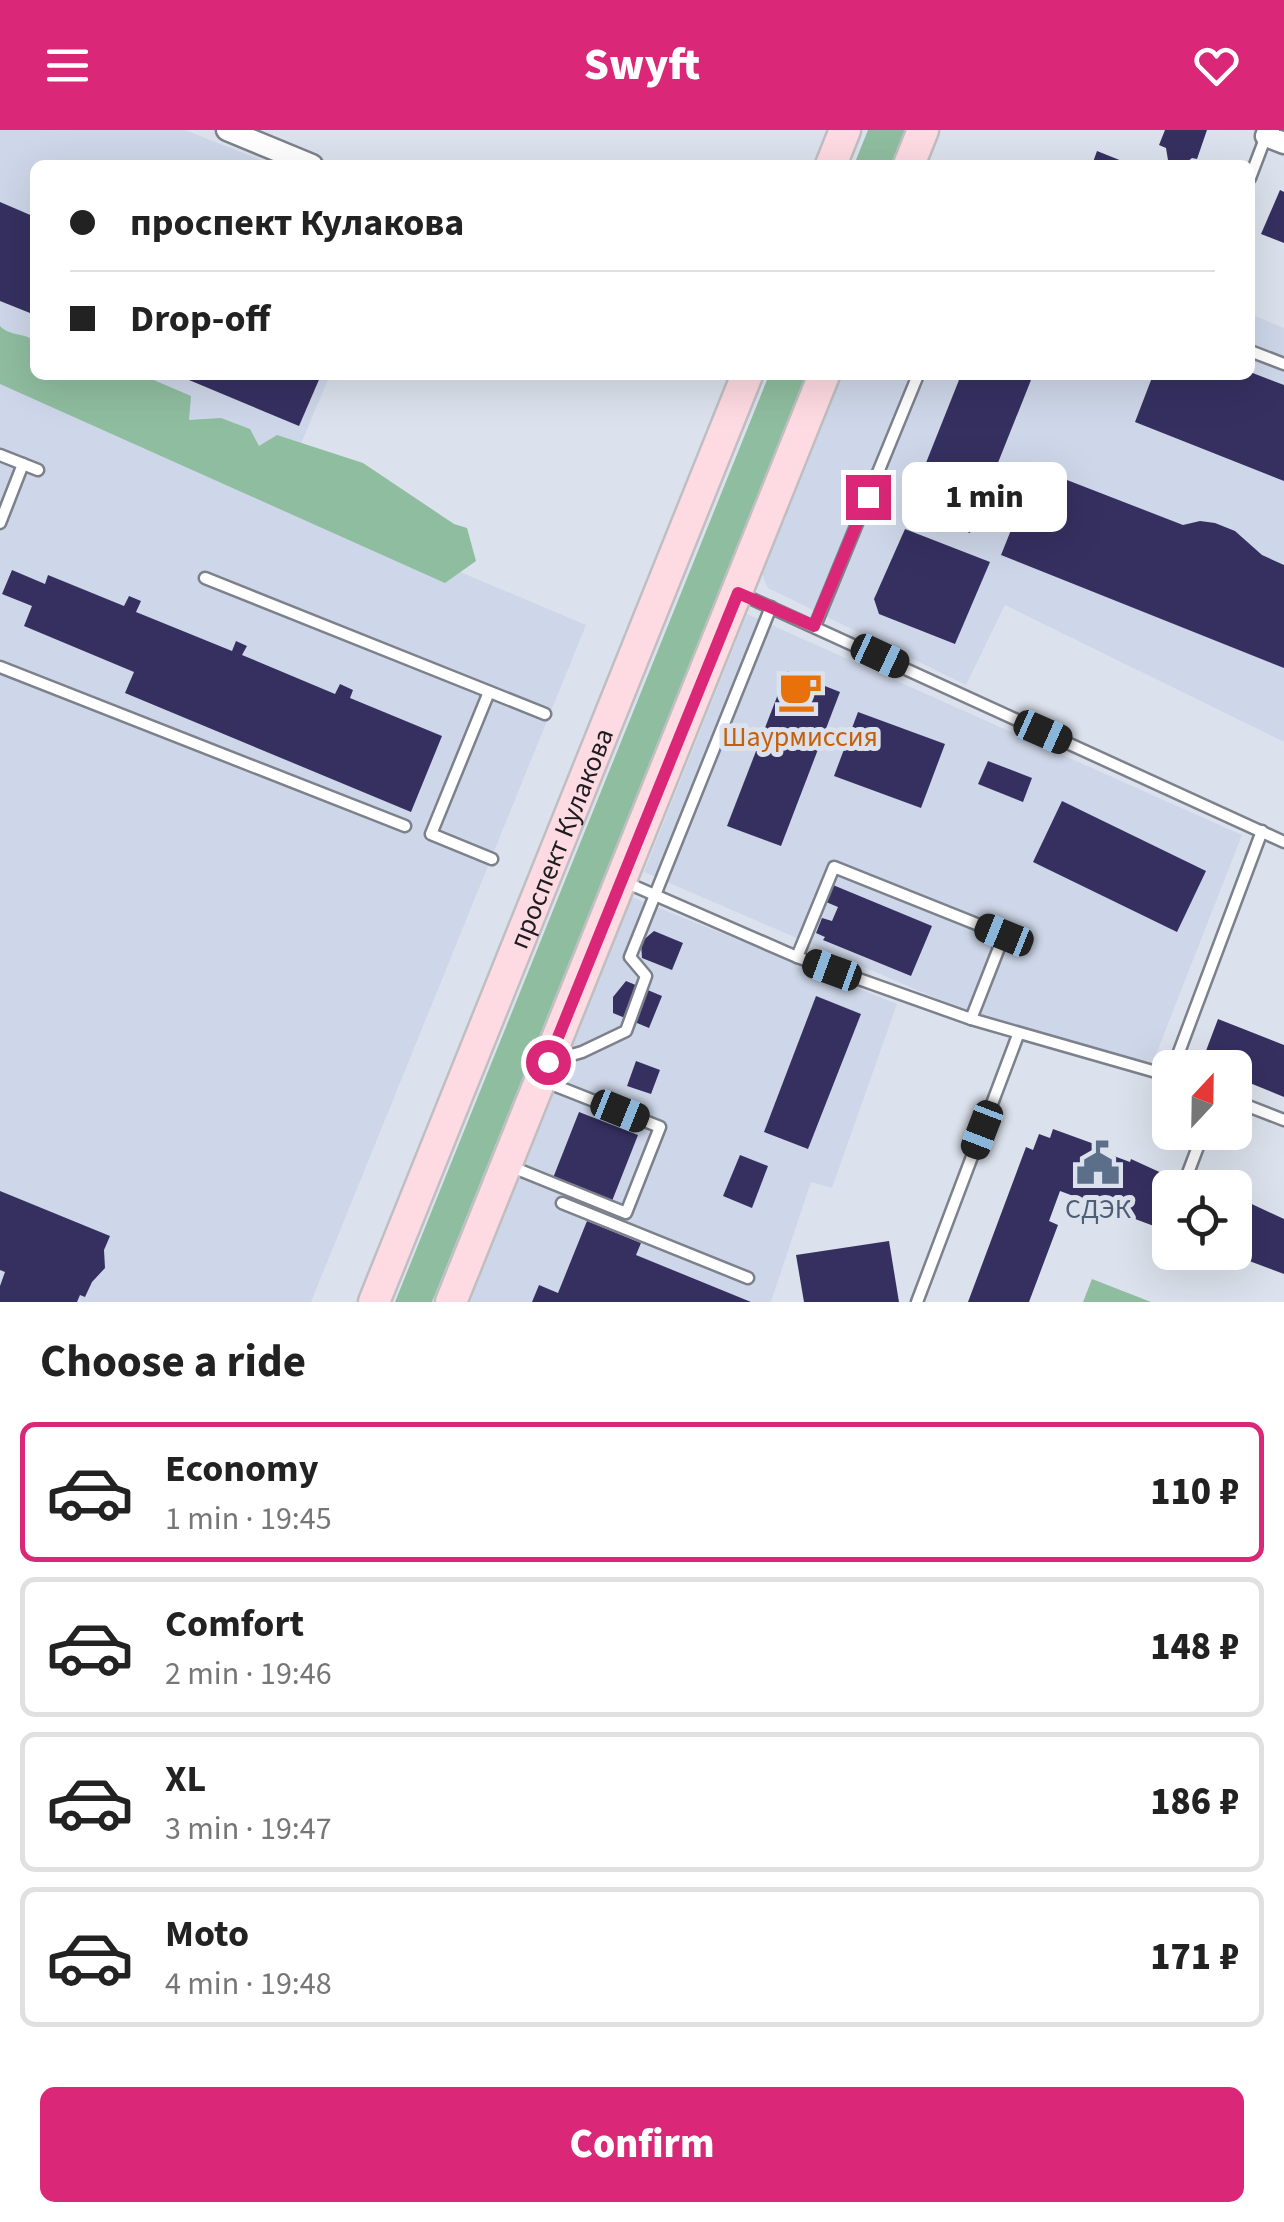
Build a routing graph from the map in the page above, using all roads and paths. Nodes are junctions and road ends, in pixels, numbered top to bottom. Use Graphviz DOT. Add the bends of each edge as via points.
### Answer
graph roads {
  1 [pos="228,130"];
  2 [pos="845,130"];
  3 [pos="923,130"];
  4 [pos="1273,137"];
  5 [pos="294,160"];
  6 [pos="833,160"];
  7 [pos="911,160"];
  8 [pos="1255,169"];
  9 [pos="1255,353"];
  10 [pos="1284,364"];
  11 [pos="745,380"];
  12 [pos="822,380"];
  13 [pos="916,380"];
  14 [pos="0,454"];
  15 [pos="23,464"];
  16 [pos="38,470"];
  17 [pos="0,523"];
  18 [pos="205,578"];
  19 [pos="738,593"];
  20 [pos="771,606"];
  21 [pos="814,626"];
  22 [pos="0,667"];
  23 [pos="489,692"];
  24 [pos="545,714"];
  25 [pos="405,826"];
  26 [pos="1262,831"];
  27 [pos="1284,842"];
  28 [pos="492,859"];
  29 [pos="621,880"];
  30 [pos="656,895"];
  31 [pos="797,957"];
  32 [pos="971,1019"];
  33 [pos="1018,1035"];
  34 [pos="1180,1050"];
  35 [pos="544,1071"];
  36 [pos="1152,1071"];
  37 [pos="1252,1108"];
  38 [pos="1284,1120"];
  39 [pos="506,1165"];
  40 [pos="562,1203"];
  41 [pos="748,1278"];
  42 [pos="374,1302"];
  43 [pos="451,1302"];
  44 [pos="917,1302"];
  1 -- 5 [label="street"];
  2 -- 6 [label="main road"];
  3 -- 7 [label="main road"];
  4 -- 8 [label="lane"];
  9 -- 10 [label="lane"];
  11 -- 42 [label="main road, проспект Кулакова"];
  12 -- 19 [label="main road"];
  13 -- 21 [label="lane"];
  14 -- 15 [label="lane"];
  15 -- 16 [label="lane"];
  15 -- 17 [label="lane"];
  18 -- 23 [label="lane"];
  19 -- 20 [label="lane"];
  19 -- 29 [label="main road"];
  20 -- 21 [label="lane"];
  20 -- 30 [label="lane"];
  21 -- 26 [label="lane"];
  22 -- 25 [label="lane"];
  23 -- 24 [label="lane"];
  23 -- 28 [label="lane" via="431,834"];
  26 -- 27 [label="lane"];
  26 -- 34 [label="lane"];
  29 -- 30 [label="lane"];
  29 -- 35 [label="main road"];
  30 -- 31 [label="lane"];
  30 -- 35 [label="lane" via="630,957 646,976 626,1031"];
  31 -- 32 [label="lane"];
  31 -- 32 [label="lane" via="834,866 1004,935"];
  32 -- 33 [label="lane"];
  33 -- 36 [label="lane"];
  33 -- 44 [label="lane"];
  35 -- 39 [label="main road"];
  35 -- 39 [label="lane" via="660,1127 631,1202 626,1213"];
  37 -- 38 [label="lane"];
  39 -- 43 [label="main road"];
  40 -- 41 [label="lane"];
}
